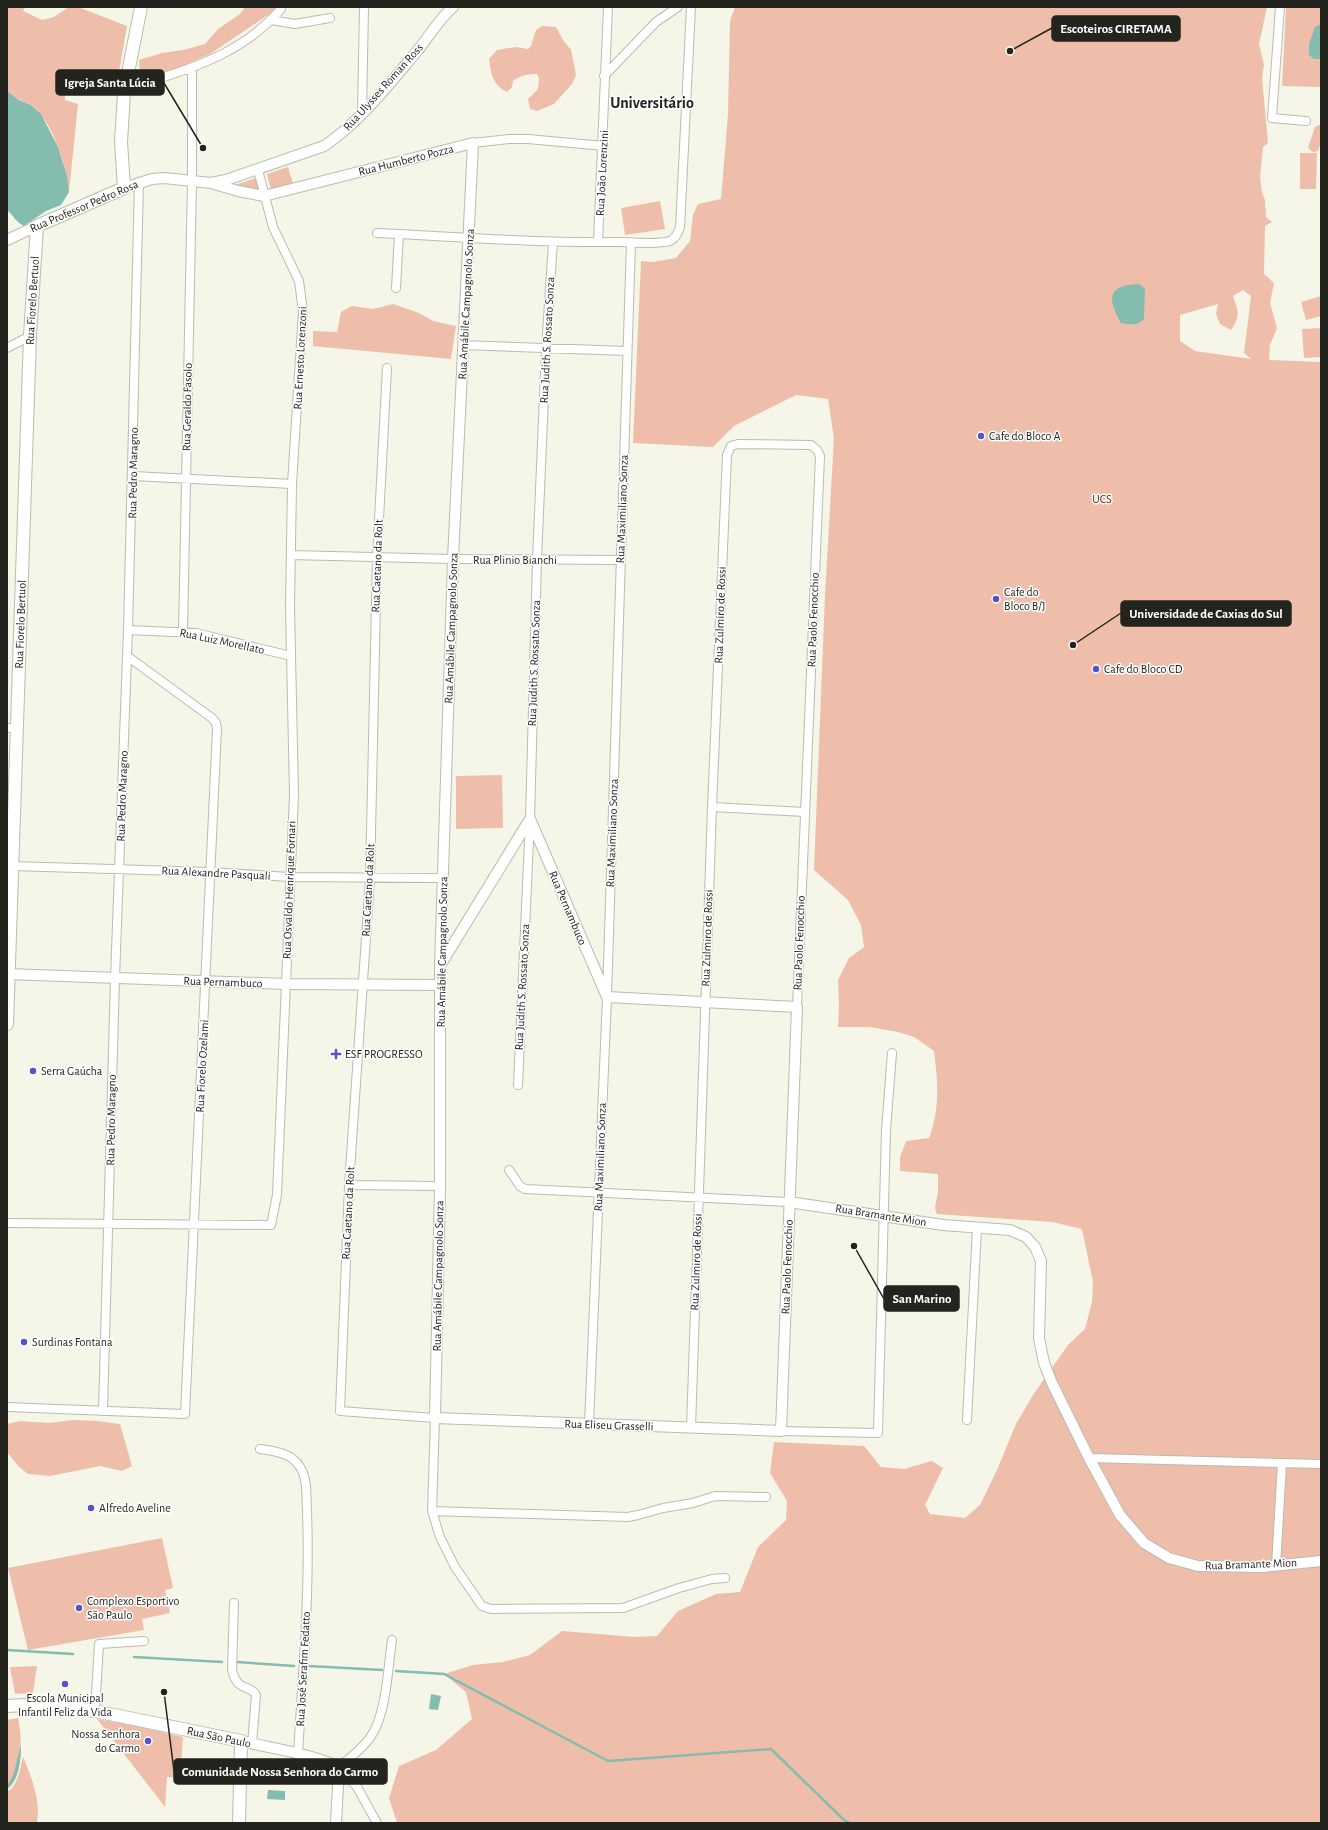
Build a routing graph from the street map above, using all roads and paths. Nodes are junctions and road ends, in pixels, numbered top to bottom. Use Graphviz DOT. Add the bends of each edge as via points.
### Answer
graph roads {
  1 [pos="141,7"];
  2 [pos="364,7"];
  3 [pos="453,7"];
  4 [pos="608,7"];
  5 [pos="678,7"];
  6 [pos="690,7"];
  7 [pos="1280,7"];
  8 [pos="281,9"];
  9 [pos="445,11"];
  10 [pos="330,18"];
  11 [pos="271,20"];
  12 [pos="192,68"];
  13 [pos="604,76"];
  14 [pos="151,81"];
  15 [pos="362,112"];
  16 [pos="1306,121"];
  17 [pos="473,143"];
  18 [pos="604,146"];
  19 [pos="258,170"];
  20 [pos="139,182"];
  21 [pos="192,182"];
  22 [pos="211,183"];
  23 [pos="124,188"];
  24 [pos="264,196"];
  25 [pos="37,226"];
  26 [pos="378,233"];
  27 [pos="399,234"];
  28 [pos="469,238"];
  29 [pos="7,240"];
  30 [pos="553,242"];
  31 [pos="598,242"];
  32 [pos="631,242"];
  33 [pos="396,288"];
  34 [pos="30,336"];
  35 [pos="463,345"];
  36 [pos="7,348"];
  37 [pos="546,349"];
  38 [pos="627,351"];
  39 [pos="387,368"];
  40 [pos="729,449"];
  41 [pos="133,476"];
  42 [pos="186,478"];
  43 [pos="292,484"];
  44 [pos="291,554"];
  45 [pos="377,557"];
  46 [pos="453,559"];
  47 [pos="537,560"];
  48 [pos="620,560"];
  49 [pos="128,630"];
  50 [pos="183,632"];
  51 [pos="127,656"];
  52 [pos="291,656"];
  53 [pos="13,728"];
  54 [pos="712,807"];
  55 [pos="805,812"];
  56 [pos="530,819"];
  57 [pos="11,860"];
  58 [pos="120,870"];
  59 [pos="211,872"];
  60 [pos="289,877"];
  61 [pos="443,878"];
  62 [pos="370,879"];
  63 [pos="440,966"];
  64 [pos="8,974"];
  65 [pos="115,978"];
  66 [pos="206,981"];
  67 [pos="286,984"];
  68 [pos="440,985"];
  69 [pos="363,986"];
  70 [pos="606,997"];
  71 [pos="705,1003"];
  72 [pos="797,1007"];
  73 [pos="7,1024"];
  74 [pos="892,1053"];
  75 [pos="518,1085"];
  76 [pos="509,1170"];
  77 [pos="349,1185"];
  78 [pos="440,1186"];
  79 [pos="598,1193"];
  80 [pos="698,1197"];
  81 [pos="789,1202"];
  82 [pos="883,1216"];
  83 [pos="7,1223"];
  84 [pos="109,1223"];
  85 [pos="194,1223"];
  86 [pos="977,1228"];
  87 [pos="7,1407"];
  88 [pos="103,1411"];
  89 [pos="340,1411"];
  90 [pos="435,1418"];
  91 [pos="967,1420"];
  92 [pos="589,1424"];
  93 [pos="691,1428"];
  94 [pos="781,1430"];
  95 [pos="260,1449"];
  96 [pos="1089,1458"];
  97 [pos="1282,1463"];
  98 [pos="1321,1464"];
  99 [pos="766,1498"];
  100 [pos="432,1511"];
  101 [pos="1321,1561"];
  102 [pos="1276,1566"];
  103 [pos="725,1578"];
  104 [pos="234,1603"];
  105 [pos="392,1640"];
  106 [pos="144,1641"];
  107 [pos="7,1706"];
  108 [pos="95,1711"];
  109 [pos="247,1743"];
  110 [pos="298,1753"];
  111 [pos="339,1767"];
  112 [pos="239,1823"];
  113 [pos="336,1823"];
  114 [pos="377,1823"];
  1 -- 23 [label="main road" via="124,93 121,142"];
  2 -- 15 [label="street"];
  3 -- 9 [label="street, Rua Ulysses Roman Ross"];
  4 -- 13 [label="street, Rua João Lorenzini"];
  5 -- 13 [label="street" via="656,22"];
  6 -- 32 [label="street" via="680,227 677,235 670,241"];
  7 -- 16 [label="street" via="1272,118"];
  8 -- 11 [label="street"];
  9 -- 15 [label="street, Rua Ulysses Roman Ross" via="419,49"];
  10 -- 11 [label="street" via="295,24"];
  11 -- 12 [label="street" via="225,53"];
  12 -- 14 [label="street"];
  12 -- 21 [label="street, Rua Geraldo Fasolo"];
  13 -- 18 [label="street, Rua João Lorenzini"];
  15 -- 19 [label="street, Rua Ulysses Roman Ross" via="324,146"];
  17 -- 18 [label="street, Rua Humberto Pozza" via="528,139"];
  17 -- 24 [label="street, Rua Humberto Pozza"];
  17 -- 28 [label="street, Rua Amábile Campagnolo Sonza"];
  18 -- 31 [label="street, Rua João Lorenzini"];
  19 -- 22 [label="street, Rua Ulysses Roman Ross"];
  19 -- 24 [label="street, Rua Ernesto Lorenzoni"];
  20 -- 21 [label="street, Rua Professor Pedro Rosa" via="164,178"];
  20 -- 23 [label="street, Rua Professor Pedro Rosa"];
  20 -- 41 [label="street, Rua Pedro Maragno"];
  21 -- 22 [label="street, Rua Professor Pedro Rosa"];
  21 -- 42 [label="street, Rua Geraldo Fasolo"];
  22 -- 24 [label="street, Rua Humberto Pozza"];
  23 -- 25 [label="main road, Rua Professor Pedro Rosa"];
  24 -- 43 [label="street, Rua Ernesto Lorenzoni" via="273,227 299,281 302,296 303,318"];
  25 -- 29 [label="street, Rua Professor Pedro Rosa"];
  25 -- 34 [label="main road, Rua Fiorelo Bertuol"];
  26 -- 27 [label="street"];
  27 -- 28 [label="street"];
  27 -- 33 [label="street"];
  28 -- 30 [label="street"];
  28 -- 35 [label="street, Rua Amábile Campagnolo Sonza"];
  30 -- 31 [label="street"];
  30 -- 37 [label="street, Rua Judith S. Rossato Sonza"];
  31 -- 32 [label="street"];
  32 -- 38 [label="street, Rua Maximiliano Sonza"];
  34 -- 36 [label="street"];
  34 -- 53 [label="main road, Rua Fiorelo Bertuol"];
  35 -- 37 [label="street"];
  35 -- 46 [label="street, Rua Amábile Campagnolo Sonza"];
  37 -- 38 [label="street"];
  37 -- 47 [label="street, Rua Judith S. Rossato Sonza"];
  38 -- 48 [label="street, Rua Maximiliano Sonza"];
  39 -- 45 [label="street, Rua Caetano da Rolt"];
  40 -- 54 [label="street, Rua Zulmiro de Rossi"];
  40 -- 55 [label="street, Rua Paolo Fenocchio" via="738,444 811,445 820,456"];
  41 -- 42 [label="street"];
  41 -- 49 [label="street, Rua Pedro Maragno"];
  42 -- 43 [label="street"];
  42 -- 50 [label="street, Rua Geraldo Fasolo"];
  43 -- 44 [label="street, Rua Ernesto Lorenzoni"];
  44 -- 45 [label="street, Rua Plinio Bianchi"];
  44 -- 52 [label="street, Rua Osvaldo Henrique Fornari"];
  45 -- 46 [label="street, Rua Plinio Bianchi"];
  45 -- 62 [label="street, Rua Caetano da Rolt"];
  46 -- 47 [label="street, Rua Plinio Bianchi"];
  46 -- 61 [label="street, Rua Amábile Campagnolo Sonza"];
  47 -- 48 [label="street, Rua Plinio Bianchi"];
  47 -- 56 [label="street, Rua Judith S. Rossato Sonza"];
  48 -- 70 [label="street, Rua Maximiliano Sonza"];
  49 -- 50 [label="street, Rua Luiz Morellato"];
  49 -- 51 [label="street, Rua Pedro Maragno"];
  50 -- 52 [label="street, Rua Luiz Morellato"];
  51 -- 58 [label="street, Rua Pedro Maragno"];
  51 -- 59 [label="street, Rua Fiorelo Ozelami" via="216,723"];
  52 -- 60 [label="street, Rua Osvaldo Henrique Fornari" via="294,795"];
  53 -- 57 [label="main road, Rua Fiorelo Bertuol"];
  54 -- 55 [label="street"];
  54 -- 71 [label="street, Rua Zulmiro de Rossi"];
  55 -- 72 [label="street, Rua Paolo Fenocchio"];
  56 -- 63 [label="street"];
  56 -- 70 [label="street, Rua Pernambuco"];
  56 -- 75 [label="street, Rua Judith S. Rossato Sonza"];
  57 -- 58 [label="street, Rua Alexandre Pasquali"];
  57 -- 64 [label="main road, Rua Fiorelo Bertuol"];
  58 -- 59 [label="street, Rua Alexandre Pasquali"];
  58 -- 65 [label="street, Rua Pedro Maragno"];
  59 -- 60 [label="street, Rua Alexandre Pasquali"];
  59 -- 66 [label="street, Rua Fiorelo Ozelami"];
  60 -- 62 [label="street, Rua Alexandre Pasquali"];
  60 -- 67 [label="street, Rua Osvaldo Henrique Fornari"];
  61 -- 62 [label="street, Rua Alexandre Pasquali"];
  61 -- 63 [label="street, Rua Amábile Campagnolo Sonza"];
  62 -- 69 [label="street, Rua Caetano da Rolt"];
  63 -- 68 [label="street, Rua Amábile Campagnolo Sonza"];
  64 -- 65 [label="street, Rua Pernambuco"];
  64 -- 73 [label="main road, Rua Fiorelo Bertuol"];
  65 -- 66 [label="street, Rua Pernambuco"];
  65 -- 84 [label="street, Rua Pedro Maragno"];
  66 -- 67 [label="street, Rua Pernambuco"];
  66 -- 85 [label="street, Rua Fiorelo Ozelami"];
  67 -- 69 [label="street, Rua Pernambuco"];
  67 -- 85 [label="street, Rua Osvaldo Henrique Fornari" via="277,1195 271,1225"];
  68 -- 69 [label="street, Rua Pernambuco"];
  68 -- 78 [label="street, Rua Amábile Campagnolo Sonza"];
  69 -- 77 [label="street, Rua Caetano da Rolt"];
  70 -- 71 [label="street"];
  70 -- 79 [label="street, Rua Maximiliano Sonza"];
  71 -- 72 [label="street"];
  71 -- 80 [label="street, Rua Zulmiro de Rossi"];
  72 -- 81 [label="street, Rua Paolo Fenocchio"];
  74 -- 82 [label="street"];
  76 -- 79 [label="street, Rua Bramante Mion" via="525,1189"];
  77 -- 78 [label="street"];
  77 -- 89 [label="street, Rua Caetano da Rolt"];
  78 -- 90 [label="street, Rua Amábile Campagnolo Sonza"];
  79 -- 80 [label="street, Rua Bramante Mion"];
  79 -- 92 [label="street, Rua Maximiliano Sonza"];
  80 -- 81 [label="street, Rua Bramante Mion"];
  80 -- 93 [label="street, Rua Zulmiro de Rossi"];
  81 -- 82 [label="street, Rua Bramante Mion"];
  81 -- 94 [label="street, Rua Paolo Fenocchio"];
  82 -- 86 [label="street, Rua Bramante Mion"];
  82 -- 94 [label="street, Rua Eliseu Grasselli" via="878,1433"];
  83 -- 84 [label="street"];
  84 -- 85 [label="street"];
  84 -- 88 [label="street, Rua Pedro Maragno"];
  85 -- 88 [label="street, Rua Fiorelo Ozelami" via="185,1414"];
  86 -- 91 [label="street"];
  86 -- 96 [label="street, Rua Bramante Mion" via="1010,1230 1026,1237 1035,1247 1041,1261 1040,1338 1044,1363"];
  87 -- 88 [label="street"];
  89 -- 90 [label="street, Rua Eliseu Grasselli"];
  90 -- 92 [label="street, Rua Eliseu Grasselli"];
  90 -- 100 [label="street, Rua Amábile Campagnolo Sonza"];
  92 -- 93 [label="street, Rua Eliseu Grasselli"];
  93 -- 94 [label="street, Rua Eliseu Grasselli"];
  95 -- 110 [label="street, Rua José Serafim Fedatto" via="293,1458 305,1476 308,1527 307,1585"];
  96 -- 97 [label="street"];
  96 -- 102 [label="street, Rua Bramante Mion" via="1120,1515 1144,1543 1169,1558 1198,1566"];
  97 -- 98 [label="street"];
  97 -- 102 [label="street"];
  99 -- 100 [label="street" via="715,1496 628,1517"];
  100 -- 103 [label="street, Rua Amábile Campagnolo Sonza" via="440,1537 455,1567 482,1606 491,1609 623,1608 679,1588"];
  101 -- 102 [label="street, Rua Bramante Mion"];
  104 -- 109 [label="street" via="232,1670 239,1685 252,1690 256,1695"];
  105 -- 111 [label="street" via="382,1708 376,1728 368,1740"];
  106 -- 108 [label="street" via="99,1644"];
  107 -- 108 [label="main road, Rua São Paulo" via="44,1704"];
  108 -- 109 [label="main road, Rua São Paulo"];
  109 -- 110 [label="street, Rua São Paulo"];
  109 -- 112 [label="main road"];
  110 -- 111 [label="street, Rua São Paulo"];
  111 -- 113 [label="street"];
  111 -- 114 [label="street, Rua São Paulo" via="357,1788"];
}
